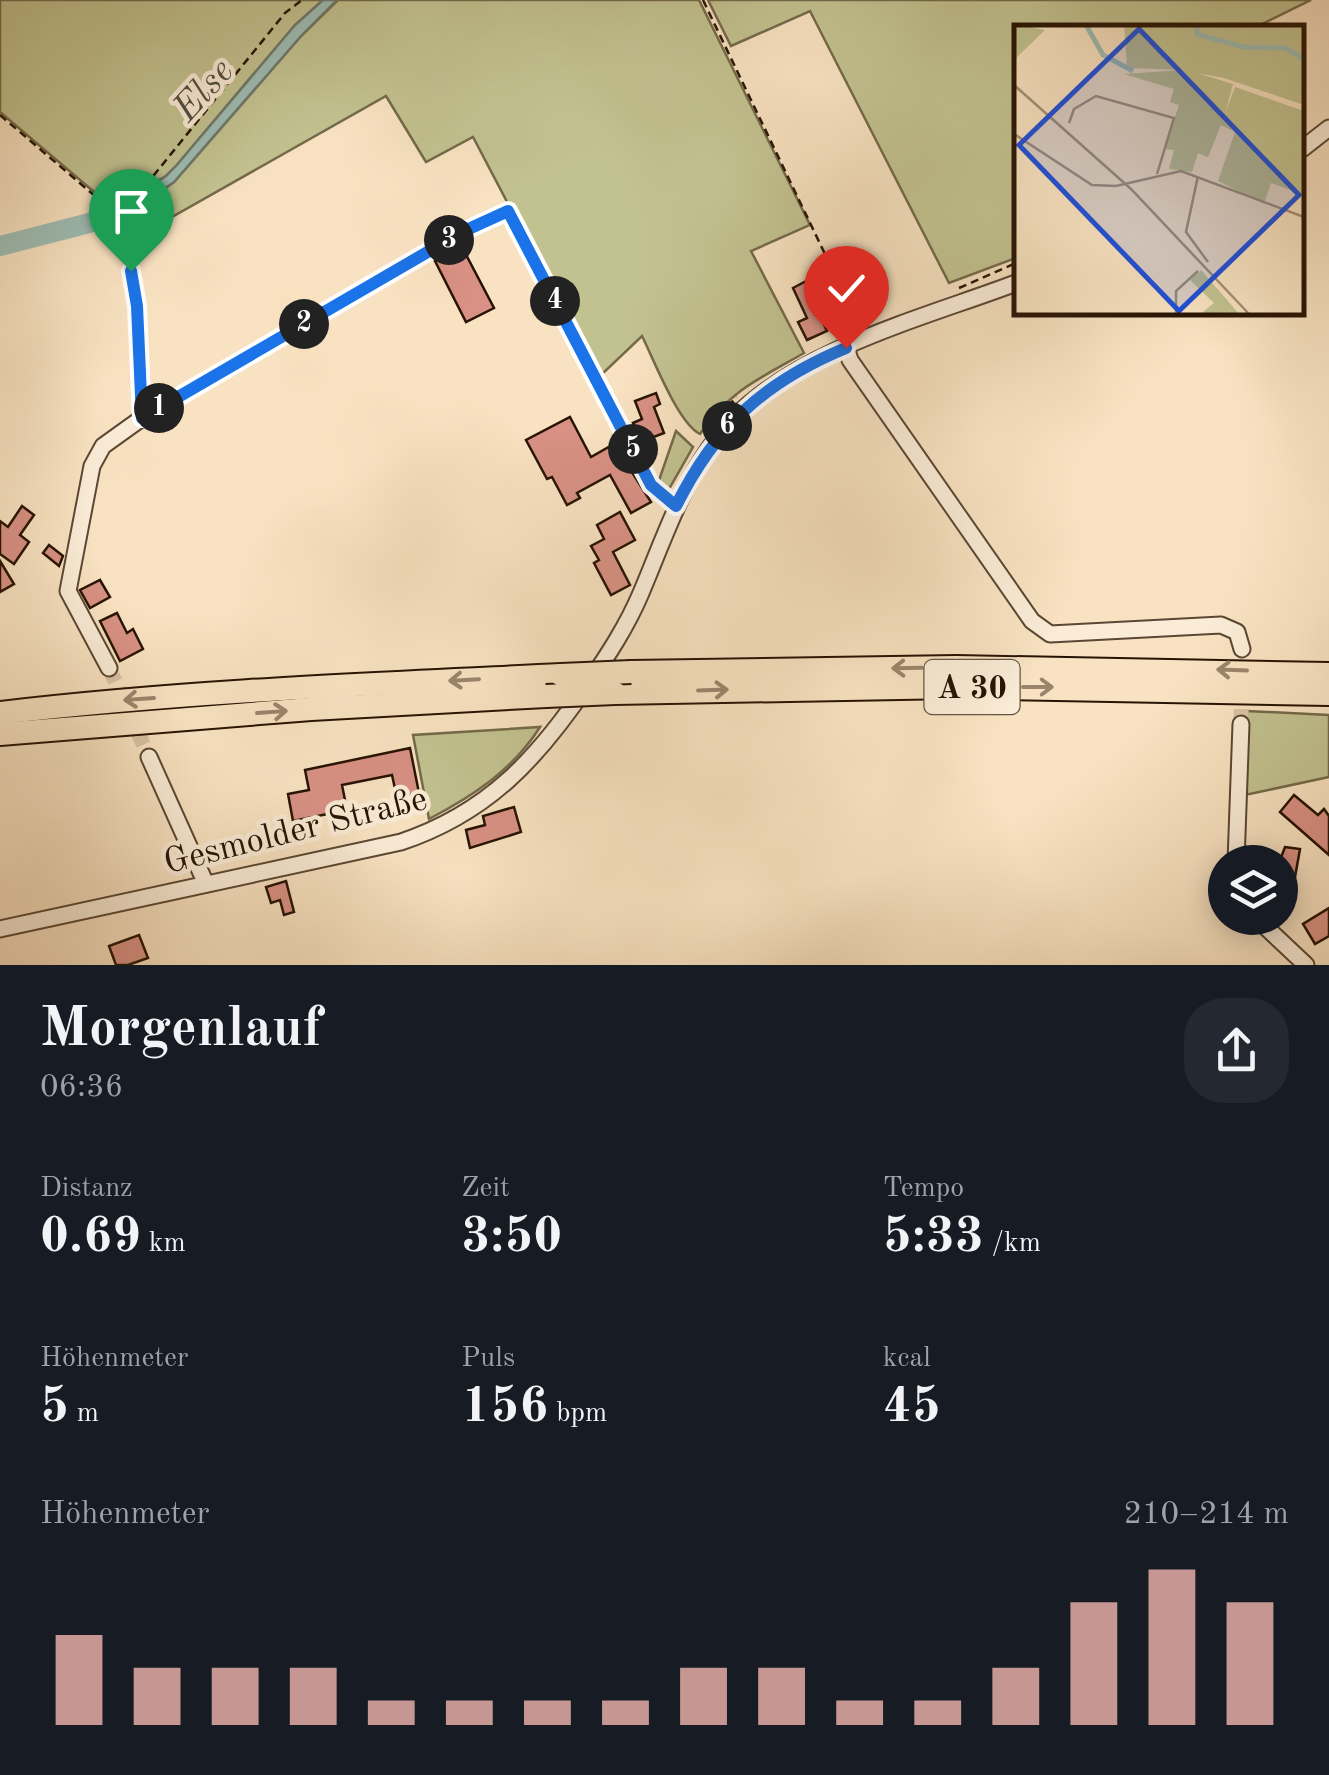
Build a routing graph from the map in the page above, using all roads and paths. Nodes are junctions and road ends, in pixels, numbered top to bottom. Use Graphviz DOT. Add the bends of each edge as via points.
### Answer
graph roads {
  1 [pos="302,0"];
  2 [pos="703,0"];
  3 [pos="0,115"];
  4 [pos="1329,128"];
  5 [pos="1304,147"];
  6 [pos="108,206"];
  7 [pos="1014,284"];
  8 [pos="865,340"];
  9 [pos="846,348"];
  10 [pos="142,418"];
  11 [pos="676,506"];
  12 [pos="1242,649"];
  13 [pos="108,668"];
  14 [pos="1329,674"];
  15 [pos="1329,694"];
  16 [pos="0,713"];
  17 [pos="1240,724"];
  18 [pos="0,734"];
  19 [pos="149,757"];
  20 [pos="1236,845"];
  21 [pos="206,884"];
  22 [pos="0,928"];
  23 [pos="1274,935"];
  24 [pos="1306,965"];
  1 -- 6 [label="path" via="285,12 154,175"];
  2 -- 8 [label="path"];
  3 -- 6 [label="path"];
  4 -- 5 [label="street"];
  6 -- 10 [label="path" via="137,306"];
  7 -- 8 [label="street, Gesmolder Straße"];
  8 -- 9 [label="street, Gesmolder Straße"];
  9 -- 11 [label="street, Gesmolder Straße" via="810,362 748,405 708,449"];
  9 -- 12 [label="street" via="1032,621 1050,634 1221,625 1236,632"];
  10 -- 11 [label="street" via="508,211 651,485"];
  10 -- 13 [label="street" via="103,446 92,466 68,590"];
  11 -- 21 [label="street, Gesmolder Straße" via="618,640 550,738 504,785 458,818 401,842"];
  14 -- 16 [label="highway, A 30, one-way, bridge" via="956,667 630,672 291,689"];
  18 -- 15 [label="highway, A 30, one-way, bridge" via="615,693 1010,687"];
  17 -- 20 [label="street"];
  19 -- 21 [label="street"];
  21 -- 22 [label="street, Gesmolder Straße"];
  23 -- 24 [label="street"];
}
